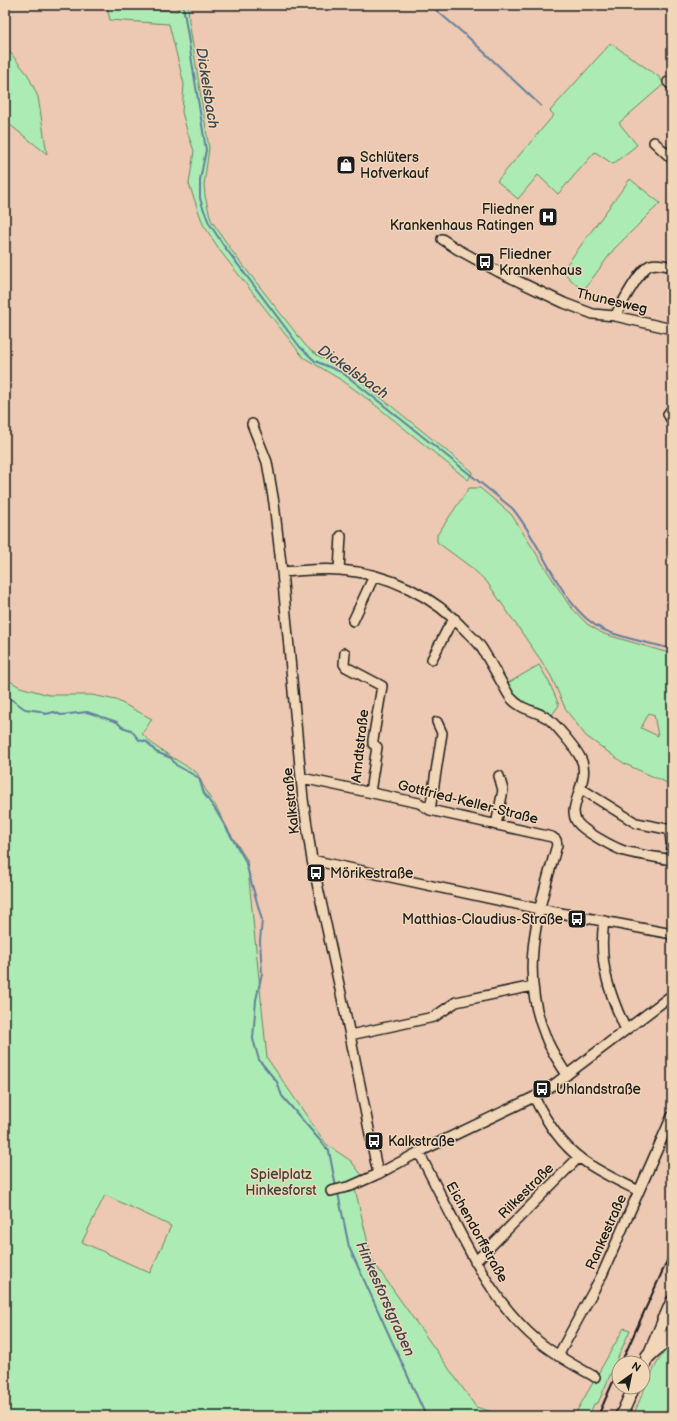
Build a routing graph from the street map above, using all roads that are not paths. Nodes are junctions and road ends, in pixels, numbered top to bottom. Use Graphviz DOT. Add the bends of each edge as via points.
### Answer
graph roads {
  1 [pos="654,142"];
  2 [pos="672,159"];
  3 [pos="442,239"];
  4 [pos="672,267"];
  5 [pos="615,316"];
  6 [pos="672,329"];
  7 [pos="672,409"];
  8 [pos="672,421"];
  9 [pos="252,424"];
  10 [pos="341,536"];
  11 [pos="339,570"];
  12 [pos="282,572"];
  13 [pos="374,576"];
  14 [pos="455,618"];
  15 [pos="353,621"];
  16 [pos="345,653"];
  17 [pos="432,659"];
  18 [pos="437,722"];
  19 [pos="499,776"];
  20 [pos="302,778"];
  21 [pos="580,788"];
  22 [pos="370,792"];
  23 [pos="430,810"];
  24 [pos="496,825"];
  25 [pos="672,851"];
  26 [pos="312,860"];
  27 [pos="672,860"];
  28 [pos="539,909"];
  29 [pos="604,921"];
  30 [pos="672,934"];
  31 [pos="533,986"];
  32 [pos="672,995"];
  33 [pos="626,1030"];
  34 [pos="350,1034"];
  35 [pos="567,1075"];
  36 [pos="534,1096"];
  37 [pos="672,1116"];
  38 [pos="419,1152"];
  39 [pos="579,1157"];
  40 [pos="378,1174"];
  41 [pos="639,1190"];
  42 [pos="331,1191"];
  43 [pos="475,1262"];
  44 [pos="669,1314"];
  45 [pos="672,1334"];
  46 [pos="649,1355"];
  47 [pos="558,1356"];
  48 [pos="651,1357"];
  49 [pos="595,1377"];
  50 [pos="630,1395"];
  51 [pos="621,1416"];
  1 -- 2 [label="street"];
  3 -- 5 [label="street, Thunesweg" via="499,272 564,304 593,314"];
  4 -- 5 [label="street" via="663,264 645,268"];
  5 -- 6 [label="street, Thunesweg"];
  7 -- 8 [label="street" via="668,414"];
  9 -- 12 [label="street, Kalkstraße" via="267,462"];
  10 -- 11 [label="street"];
  11 -- 12 [label="street"];
  11 -- 13 [label="street"];
  12 -- 20 [label="street, Kalkstraße"];
  13 -- 14 [label="street" via="424,596"];
  13 -- 15 [label="street"];
  14 -- 17 [label="street"];
  14 -- 21 [label="street" via="480,646 510,697 522,707 552,721 580,757 583,773"];
  16 -- 22 [label="street, Arndtstraße" via="346,667 382,686 372,740 377,747"];
  18 -- 23 [label="street" via="442,733"];
  19 -- 24 [label="street" via="503,790"];
  20 -- 22 [label="street, Gottfried-Keller-Straße"];
  20 -- 26 [label="street, Kalkstraße" via="305,820"];
  21 -- 25 [label="street" via="636,823 667,829 670,832"];
  21 -- 27 [label="street" via="574,812 577,823 583,828 610,845"];
  22 -- 23 [label="street, Gottfried-Keller-Straße" via="419,803"];
  23 -- 24 [label="street, Gottfried-Keller-Straße"];
  24 -- 28 [label="street, Gottfried-Keller-Straße" via="552,837 556,841"];
  26 -- 28 [label="street"];
  26 -- 34 [label="street, Kalkstraße"];
  28 -- 29 [label="street"];
  28 -- 31 [label="street" via="532,946"];
  29 -- 30 [label="street"];
  29 -- 33 [label="street" via="601,939 605,973 611,996"];
  31 -- 34 [label="street" via="456,1002 434,1017"];
  31 -- 35 [label="street" via="544,1035"];
  32 -- 33 [label="street"];
  33 -- 35 [label="street"];
  34 -- 40 [label="street, Kalkstraße"];
  35 -- 36 [label="street"];
  36 -- 38 [label="street"];
  36 -- 39 [label="street" via="551,1126"];
  37 -- 41 [label="street, Rankestraße"];
  38 -- 40 [label="street"];
  38 -- 43 [label="street, Eichendorffstraße"];
  39 -- 41 [label="street" via="608,1176"];
  39 -- 43 [label="street, Rilkestraße"];
  40 -- 42 [label="street" via="351,1186"];
  41 -- 47 [label="street, Rankestraße" via="602,1275"];
  43 -- 47 [label="street, Eichendorffstraße" via="512,1314 538,1341"];
  44 -- 46 [label="main road"];
  45 -- 48 [label="highway"];
  47 -- 49 [label="street, Eichendorffstraße"];
  50 -- 51 [label="main road"];
}
